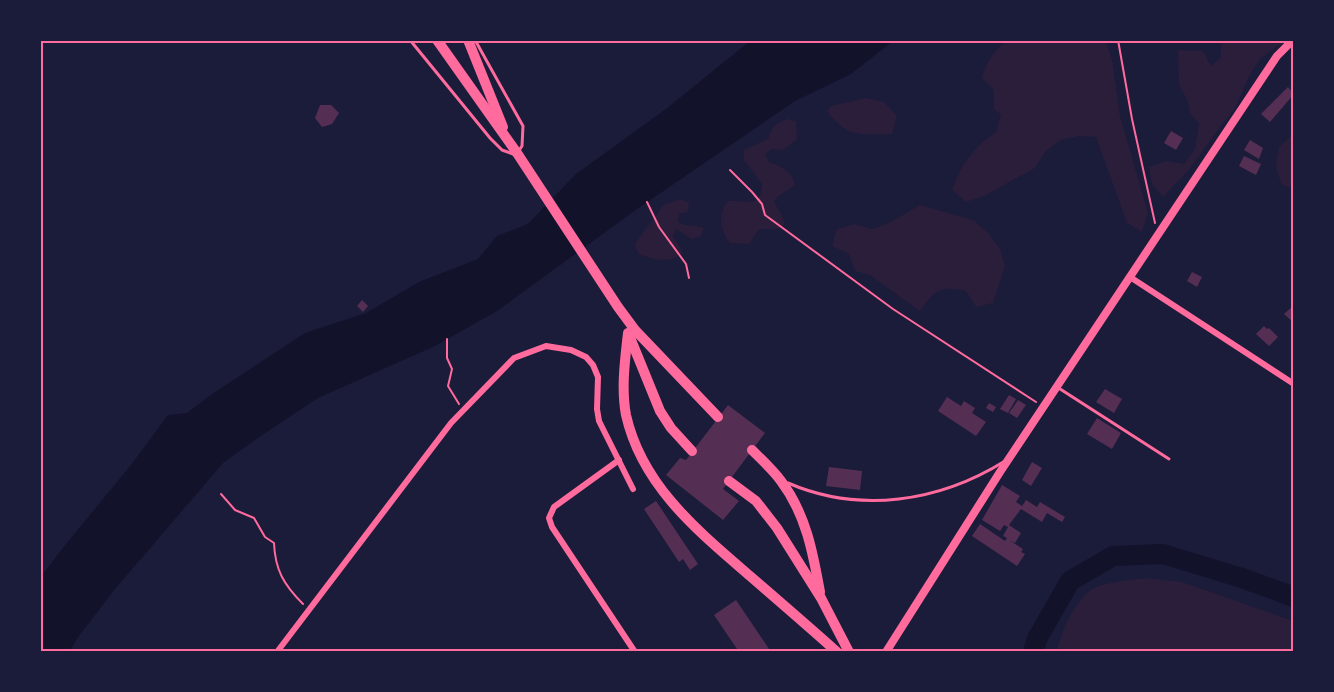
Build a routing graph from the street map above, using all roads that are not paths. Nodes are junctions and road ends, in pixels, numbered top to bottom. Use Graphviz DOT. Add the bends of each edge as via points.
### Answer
graph roads {
  1 [pos="410,40"];
  2 [pos="437,40"];
  3 [pos="468,40"];
  4 [pos="475,40"];
  5 [pos="1293,40"];
  6 [pos="514,150"];
  7 [pos="1130,277"];
  8 [pos="618,307"];
  9 [pos="628,333"];
  10 [pos="1293,384"];
  11 [pos="1056,387"];
  12 [pos="718,417"];
  13 [pos="752,450"];
  14 [pos="692,451"];
  15 [pos="1009,459"];
  16 [pos="1169,459"];
  17 [pos="619,460"];
  18 [pos="781,480"];
  19 [pos="729,481"];
  20 [pos="633,489"];
  21 [pos="821,598"];
  22 [pos="277,651"];
  23 [pos="635,651"];
  24 [pos="837,651"];
  25 [pos="849,651"];
  26 [pos="886,651"];
  1 -- 6 [label="lane" via="490,138 502,150 510,154"];
  2 -- 6 [label="highway"];
  3 -- 6 [label="highway"];
  4 -- 6 [label="lane" via="523,126 522,146"];
  5 -- 7 [label="street" via="1277,56"];
  6 -- 8 [label="highway"];
  7 -- 10 [label="street"];
  7 -- 11 [label="street"];
  8 -- 9 [label="highway"];
  8 -- 12 [label="highway"];
  9 -- 14 [label="highway" via="660,411"];
  9 -- 24 [label="highway" via="623,381 626,414 647,469 670,503"];
  11 -- 15 [label="street"];
  11 -- 16 [label="lane"];
  13 -- 18 [label="highway"];
  15 -- 18 [label="lane" via="946,491 908,498 832,498"];
  15 -- 26 [label="street"];
  17 -- 20 [label="street"];
  17 -- 22 [label="street" via="599,421 598,377 586,357 546,346 514,358 462,410"];
  17 -- 23 [label="street" via="554,507 549,518"];
  18 -- 21 [label="highway" via="799,510"];
  19 -- 21 [label="highway" via="756,501"];
  21 -- 25 [label="highway"];
}
